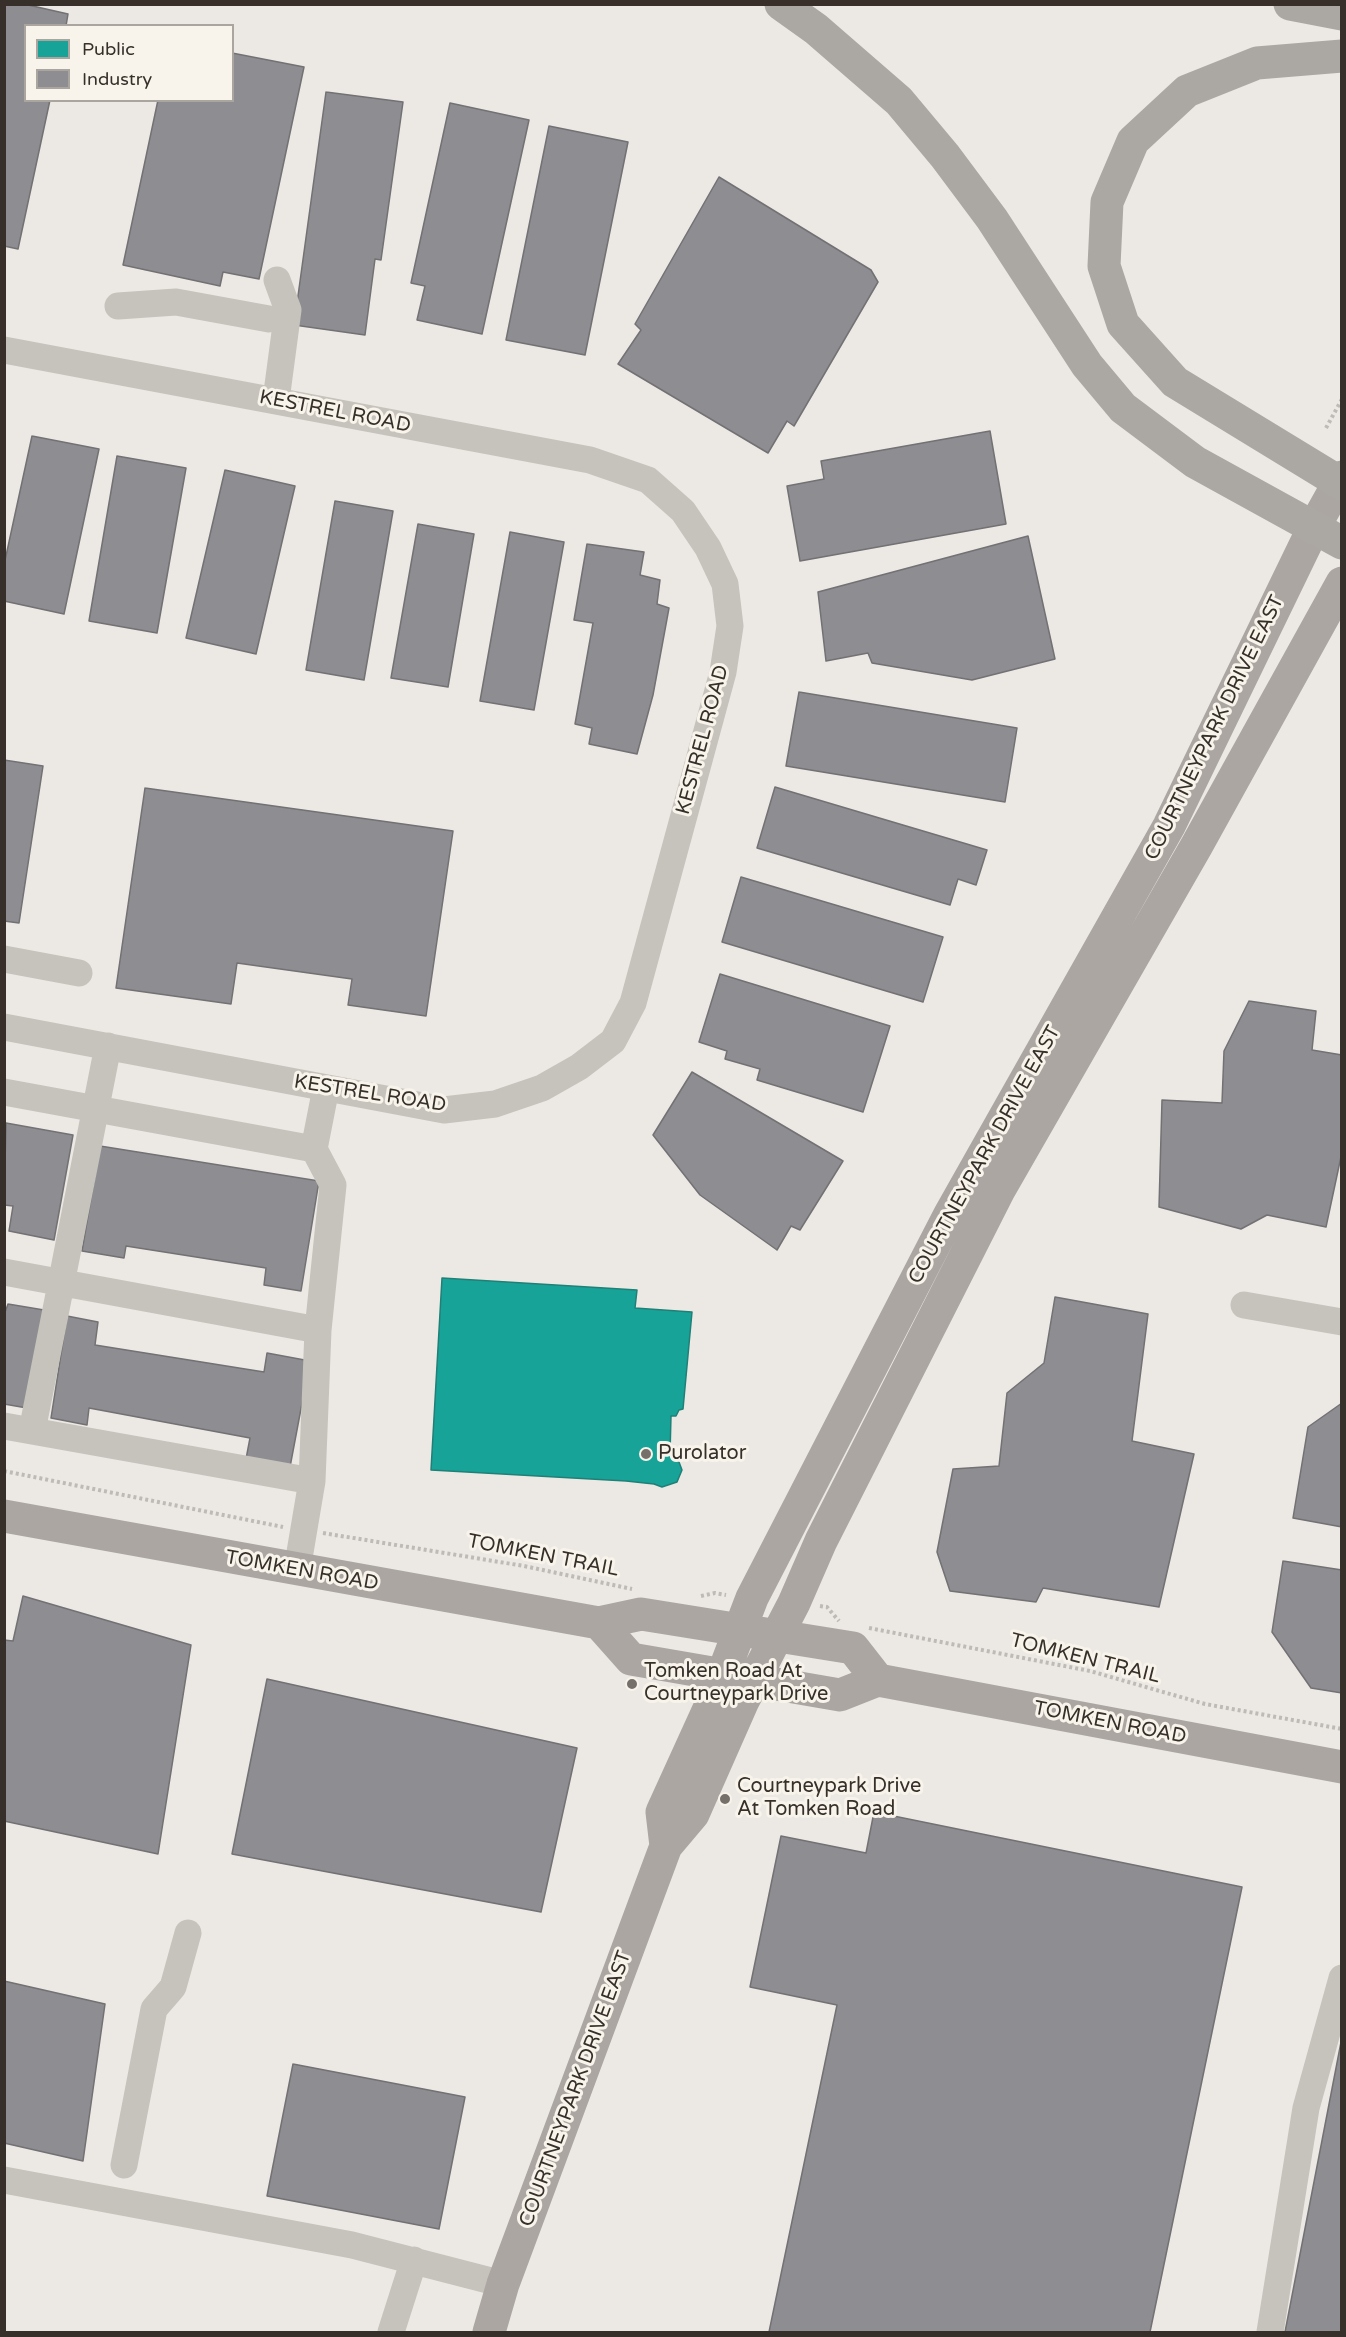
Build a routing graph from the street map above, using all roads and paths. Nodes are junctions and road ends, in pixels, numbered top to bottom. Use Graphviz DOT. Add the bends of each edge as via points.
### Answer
graph roads {
  1 [pos="781,4"];
  2 [pos="1290,4"];
  3 [pos="1341,14"];
  4 [pos="1341,56"];
  5 [pos="277,280"];
  6 [pos="118,306"];
  7 [pos="269,319"];
  8 [pos="4,350"];
  9 [pos="1341,399"];
  10 [pos="276,400"];
  11 [pos="1326,428"];
  12 [pos="1341,481"];
  13 [pos="1327,536"];
  14 [pos="1341,583"];
  15 [pos="4,959"];
  16 [pos="79,973"];
  17 [pos="4,1027"];
  18 [pos="108,1046"];
  19 [pos="326,1088"];
  20 [pos="4,1092"];
  21 [pos="98,1109"];
  22 [pos="314,1149"];
  23 [pos="4,1272"];
  24 [pos="62,1282"];
  25 [pos="1244,1305"];
  26 [pos="1341,1322"];
  27 [pos="318,1330"];
  28 [pos="4,1426"];
  29 [pos="32,1431"];
  30 [pos="4,1472"];
  31 [pos="312,1481"];
  32 [pos="4,1516"];
  33 [pos="289,1528"];
  34 [pos="366,1540"];
  35 [pos="297,1570"];
  36 [pos="639,1590"];
  37 [pos="715,1593"];
  38 [pos="694,1598"];
  39 [pos="827,1607"];
  40 [pos="599,1623"];
  41 [pos="840,1623"];
  42 [pos="862,1627"];
  43 [pos="740,1630"];
  44 [pos="777,1636"];
  45 [pos="722,1675"];
  46 [pos="754,1680"];
  47 [pos="878,1680"];
  48 [pos="1341,1729"];
  49 [pos="1341,1767"];
  50 [pos="666,1846"];
  51 [pos="188,1933"];
  52 [pos="1341,1978"];
  53 [pos="124,2165"];
  54 [pos="4,2180"];
  55 [pos="414,2260"];
  56 [pos="503,2284"];
  57 [pos="391,2332"];
  58 [pos="489,2332"];
  59 [pos="1270,2332"];
  1 -- 13 [label="highway" via="816,28 899,101 992,219 1087,365 1123,408 1195,462"];
  2 -- 3 [label="highway"];
  4 -- 12 [label="highway" via="1257,63 1187,91 1133,141 1107,202 1104,266 1123,324 1175,382"];
  5 -- 10 [label="street" via="288,310"];
  6 -- 7 [label="street" via="176,303"];
  8 -- 10 [label="street, KESTREL ROAD"];
  9 -- 11 [label="path"];
  10 -- 19 [label="street, KESTREL ROAD" via="590,460 648,480 683,511 708,548 725,584 730,626 723,672 633,1004 613,1041 542,1088 495,1104 444,1110"];
  12 -- 13 [label="main road, COURTNEYPARK DRIVE EAST"];
  13 -- 43 [label="main road, COURTNEYPARK DRIVE EAST" via="950,1214 752,1598"];
  14 -- 44 [label="main road, COURTNEYPARK DRIVE EAST" via="1197,845 999,1190"];
  15 -- 16 [label="street"];
  17 -- 18 [label="street, KESTREL ROAD"];
  18 -- 19 [label="street, KESTREL ROAD"];
  18 -- 21 [label="street"];
  19 -- 22 [label="street"];
  20 -- 21 [label="street"];
  21 -- 22 [label="street"];
  21 -- 24 [label="street"];
  22 -- 27 [label="street" via="333,1185"];
  23 -- 24 [label="street"];
  24 -- 27 [label="street"];
  24 -- 29 [label="street"];
  25 -- 26 [label="street"];
  27 -- 31 [label="street"];
  28 -- 29 [label="street"];
  29 -- 31 [label="street"];
  30 -- 33 [label="path"];
  31 -- 35 [label="street"];
  32 -- 35 [label="main road, TOMKEN ROAD"];
  34 -- 36 [label="path, TOMKEN TRAIL"];
  35 -- 40 [label="main road, TOMKEN ROAD"];
  37 -- 38 [label="path"];
  39 -- 41 [label="path"];
  40 -- 43 [label="main road, TOMKEN ROAD" via="641,1614"];
  40 -- 45 [label="main road" via="631,1659"];
  42 -- 48 [label="path, TOMKEN TRAIL" via="1090,1671 1205,1704"];
  43 -- 44 [label="main road, TOMKEN ROAD"];
  43 -- 45 [label="main road, COURTNEYPARK DRIVE EAST"];
  44 -- 46 [label="main road, COURTNEYPARK DRIVE EAST"];
  44 -- 47 [label="main road, TOMKEN ROAD" via="853,1648"];
  45 -- 46 [label="main road"];
  45 -- 50 [label="main road, COURTNEYPARK DRIVE EAST" via="662,1812"];
  46 -- 47 [label="main road" via="840,1695"];
  46 -- 50 [label="main road, COURTNEYPARK DRIVE EAST" via="693,1814"];
  47 -- 49 [label="main road, TOMKEN ROAD"];
  50 -- 56 [label="main road, COURTNEYPARK DRIVE EAST"];
  51 -- 53 [label="street" via="173,1987 154,2009"];
  52 -- 59 [label="street" via="1306,2108"];
  54 -- 55 [label="street"];
  55 -- 56 [label="street"];
  55 -- 57 [label="street"];
  56 -- 58 [label="main road, COURTNEYPARK DRIVE EAST"];
}
